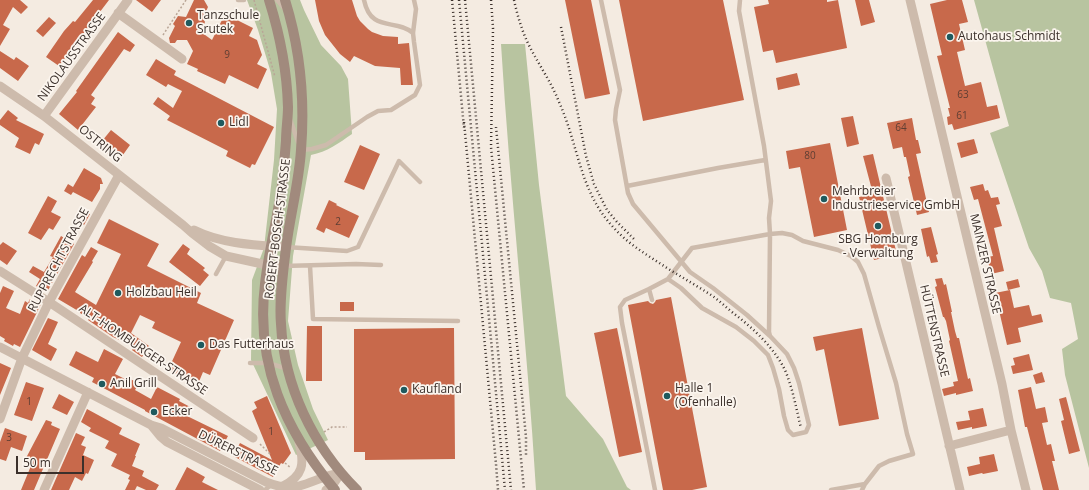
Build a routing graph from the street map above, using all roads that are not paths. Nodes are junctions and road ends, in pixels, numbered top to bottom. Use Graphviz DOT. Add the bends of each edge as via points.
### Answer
graph roads {
  1 [pos="128,0"];
  2 [pos="238,0"];
  3 [pos="244,0"];
  4 [pos="269,0"];
  5 [pos="277,0"];
  6 [pos="285,0"];
  7 [pos="364,0"];
  8 [pos="414,0"];
  9 [pos="601,0"];
  10 [pos="740,0"];
  11 [pos="910,0"];
  12 [pos="118,13"];
  13 [pos="289,14"];
  14 [pos="413,33"];
  15 [pos="182,59"];
  16 [pos="0,86"];
  17 [pos="288,108"];
  18 [pos="44,116"];
  19 [pos="301,150"];
  20 [pos="765,160"];
  21 [pos="119,175"];
  22 [pos="886,178"];
  23 [pos="420,182"];
  24 [pos="627,186"];
  25 [pos="183,225"];
  26 [pos="770,234"];
  27 [pos="271,246"];
  28 [pos="286,247"];
  29 [pos="226,256"];
  30 [pos="681,262"];
  31 [pos="382,265"];
  32 [pos="268,266"];
  33 [pos="284,266"];
  34 [pos="310,266"];
  35 [pos="0,271"];
  36 [pos="216,274"];
  37 [pos="668,280"];
  38 [pos="649,289"];
  39 [pos="652,300"];
  40 [pos="49,302"];
  41 [pos="458,321"];
  42 [pos="770,336"];
  43 [pos="0,347"];
  44 [pos="22,358"];
  45 [pos="268,362"];
  46 [pos="250,363"];
  47 [pos="288,369"];
  48 [pos="88,392"];
  49 [pos="0,419"];
  50 [pos="151,425"];
  51 [pos="1011,430"];
  52 [pos="297,436"];
  53 [pos="253,438"];
  54 [pos="950,446"];
  55 [pos="341,473"];
  56 [pos="325,476"];
  57 [pos="865,484"];
  58 [pos="268,487"];
  59 [pos="286,488"];
  60 [pos="331,489"];
  61 [pos="1025,489"];
  62 [pos="44,490"];
  63 [pos="260,490"];
  64 [pos="357,490"];
  65 [pos="655,490"];
  66 [pos="831,490"];
  67 [pos="862,490"];
  68 [pos="960,490"];
  1 -- 12 [label="street, NIKOLAUSSTRASSE"];
  2 -- 3 [label="lane"];
  4 -- 17 [label="main road, ROBERT-BOSCH-STRASSE" via="284,68"];
  5 -- 13 [label="lane"];
  6 -- 13 [label="main road, ROBERT-BOSCH-STRASSE"];
  7 -- 14 [label="lane" via="370,14 378,22 408,28"];
  8 -- 14 [label="lane" via="416,10"];
  9 -- 24 [label="lane" via="620,90 615,120"];
  10 -- 20 [label="lane" via="739,11"];
  11 -- 51 [label="street, MAINZER STRASSE"];
  12 -- 15 [label="street, NIKOLAUSSTRASSE"];
  12 -- 18 [label="street, NIKOLAUSSTRASSE"];
  13 -- 19 [label="main road, ROBERT-BOSCH-STRASSE" via="300,73"];
  14 -- 19 [label="lane" via="420,85 414,95 391,110 372,114 326,145"];
  16 -- 18 [label="street, OSTRING"];
  17 -- 19 [label="lane"];
  17 -- 27 [label="main road, ROBERT-BOSCH-STRASSE" via="283,178"];
  18 -- 21 [label="street, OSTRING"];
  19 -- 28 [label="main road, ROBERT-BOSCH-STRASSE"];
  20 -- 24 [label="lane"];
  20 -- 26 [label="lane" via="771,201"];
  21 -- 25 [label="street, OSTRING"];
  21 -- 40 [label="street, RUPPRECHTSTRASSE"];
  22 -- 54 [label="street, HÜTTENSTRASSE"];
  23 -- 28 [label="lane" via="399,161 358,247 347,251"];
  24 -- 30 [label="lane" via="633,204"];
  25 -- 27 [label="street, OSTRING" via="227,242"];
  25 -- 29 [label="street, OSTRING" via="203,242"];
  26 -- 30 [label="lane" via="692,248"];
  26 -- 42 [label="lane"];
  26 -- 57 [label="lane" via="792,235 803,241 838,250 852,256 864,274 896,383 913,454 879,466"];
  27 -- 28 [label="street, OSTRING"];
  27 -- 32 [label="main road, ROBERT-BOSCH-STRASSE"];
  28 -- 33 [label="main road, ROBERT-BOSCH-STRASSE"];
  29 -- 32 [label="street, OSTRING"];
  29 -- 36 [label="lane"];
  30 -- 37 [label="lane"];
  30 -- 42 [label="lane"];
  31 -- 34 [label="lane"];
  32 -- 33 [label="street, OSTRING"];
  32 -- 45 [label="main road, ROBERT-BOSCH-STRASSE" via="263,298"];
  33 -- 34 [label="lane"];
  33 -- 47 [label="main road, ROBERT-BOSCH-STRASSE" via="280,321"];
  34 -- 41 [label="lane" via="313,319"];
  35 -- 40 [label="street, ALT-HOMBURGER-STRASSE"];
  37 -- 38 [label="lane"];
  37 -- 42 [label="lane" via="681,288 702,308 736,327 768,355 788,430 793,435 806,432 809,425 794,368 787,354"];
  38 -- 39 [label="lane"];
  38 -- 65 [label="lane" via="625,300 620,307"];
  40 -- 44 [label="street, RUPPRECHTSTRASSE"];
  40 -- 53 [label="street, ALT-HOMBURGER-STRASSE"];
  43 -- 44 [label="street, DÜRERSTRASSE"];
  44 -- 48 [label="street, DÜRERSTRASSE"];
  44 -- 49 [label="street, RUPPRECHTSTRASSE"];
  45 -- 46 [label="lane"];
  45 -- 47 [label="lane"];
  45 -- 52 [label="main road, ROBERT-BOSCH-STRASSE" via="278,397"];
  47 -- 55 [label="main road, ROBERT-BOSCH-STRASSE" via="294,391 315,437"];
  48 -- 50 [label="street, DÜRERSTRASSE"];
  48 -- 62 [label="street"];
  50 -- 58 [label="street, DÜRERSTRASSE" via="266,482"];
  50 -- 63 [label="street, DÜRERSTRASSE" via="167,442"];
  51 -- 54 [label="street"];
  51 -- 61 [label="street, MAINZER STRASSE"];
  52 -- 56 [label="main road, ROBERT-BOSCH-STRASSE"];
  52 -- 59 [label="street" via="302,466"];
  54 -- 68 [label="street, HÜTTENSTRASSE"];
  55 -- 56 [label="street, DÜRERSTRASSE"];
  55 -- 60 [label="street"];
  55 -- 64 [label="main road, ROBERT-BOSCH-STRASSE"];
  56 -- 59 [label="street, DÜRERSTRASSE"];
  56 -- 60 [label="main road, ROBERT-BOSCH-STRASSE"];
  57 -- 66 [label="lane"];
  57 -- 67 [label="lane"];
  58 -- 59 [label="street, DÜRERSTRASSE"];
}
